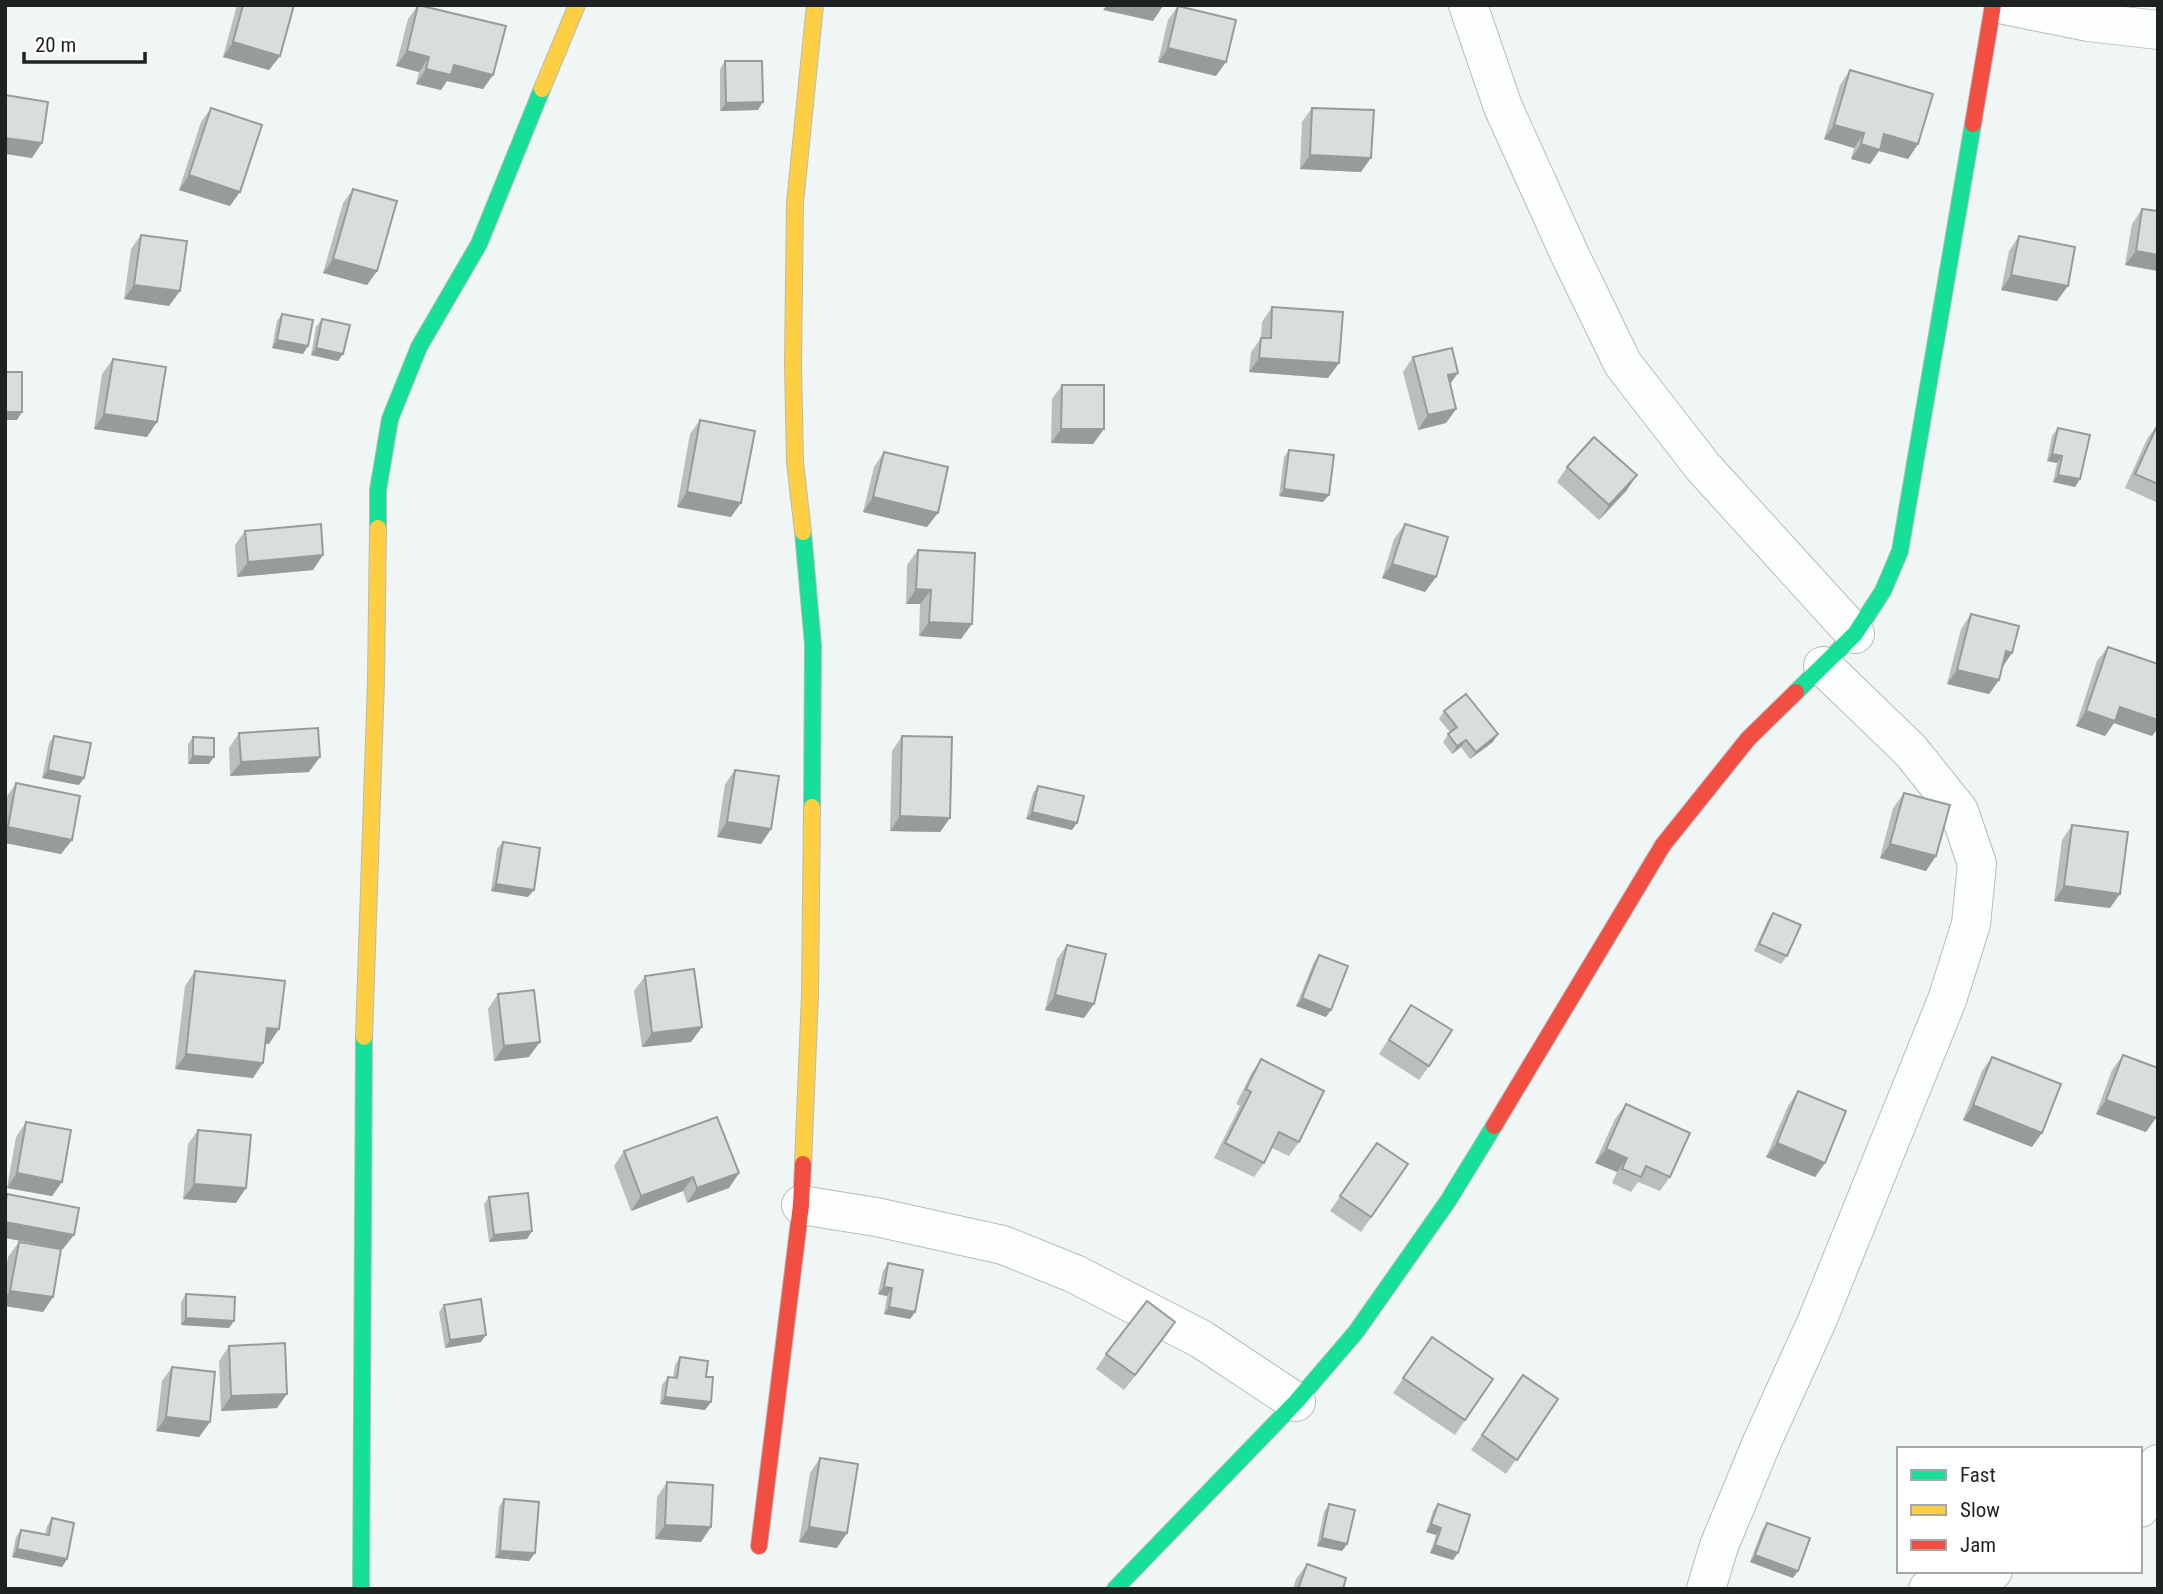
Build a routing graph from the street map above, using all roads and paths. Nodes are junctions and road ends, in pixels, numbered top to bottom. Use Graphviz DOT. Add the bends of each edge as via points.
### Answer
graph roads {
  1 [pos="577,5"];
  2 [pos="815,5"];
  3 [pos="1468,5"];
  4 [pos="1993,5"];
  5 [pos="2004,5"];
  6 [pos="2158,30"];
  7 [pos="1855,635"];
  8 [pos="1824,666"];
  9 [pos="801,1205"];
  10 [pos="1296,1402"];
  11 [pos="2158,1464"];
  12 [pos="2142,1502"];
  13 [pos="759,1546"];
  14 [pos="1986,1573"];
  15 [pos="361,1589"];
  16 [pos="1115,1589"];
  17 [pos="1706,1589"];
  18 [pos="1928,1589"];
  1 -- 15 [label="street" via="479,244 419,346 390,419 377,490 376,680 364,1031"];
  2 -- 9 [label="street" via="794,230 796,462 813,645 810,994"];
  3 -- 7 [label="street" via="1503,107 1623,364 1703,467"];
  4 -- 7 [label="street" via="1900,551 1883,591"];
  5 -- 6 [label="street"];
  7 -- 8 [label="street"];
  8 -- 10 [label="street" via="1748,739 1662,845 1448,1201 1356,1332"];
  8 -- 17 [label="street" via="1911,751 1959,811 1977,864 1971,924 1947,1000 1817,1321 1719,1546"];
  9 -- 10 [label="street" via="1003,1245 1075,1274 1201,1339"];
  9 -- 13 [label="street"];
  10 -- 16 [label="street"];
  11 -- 12 [label="street"];
  14 -- 18 [label="street"];
}
